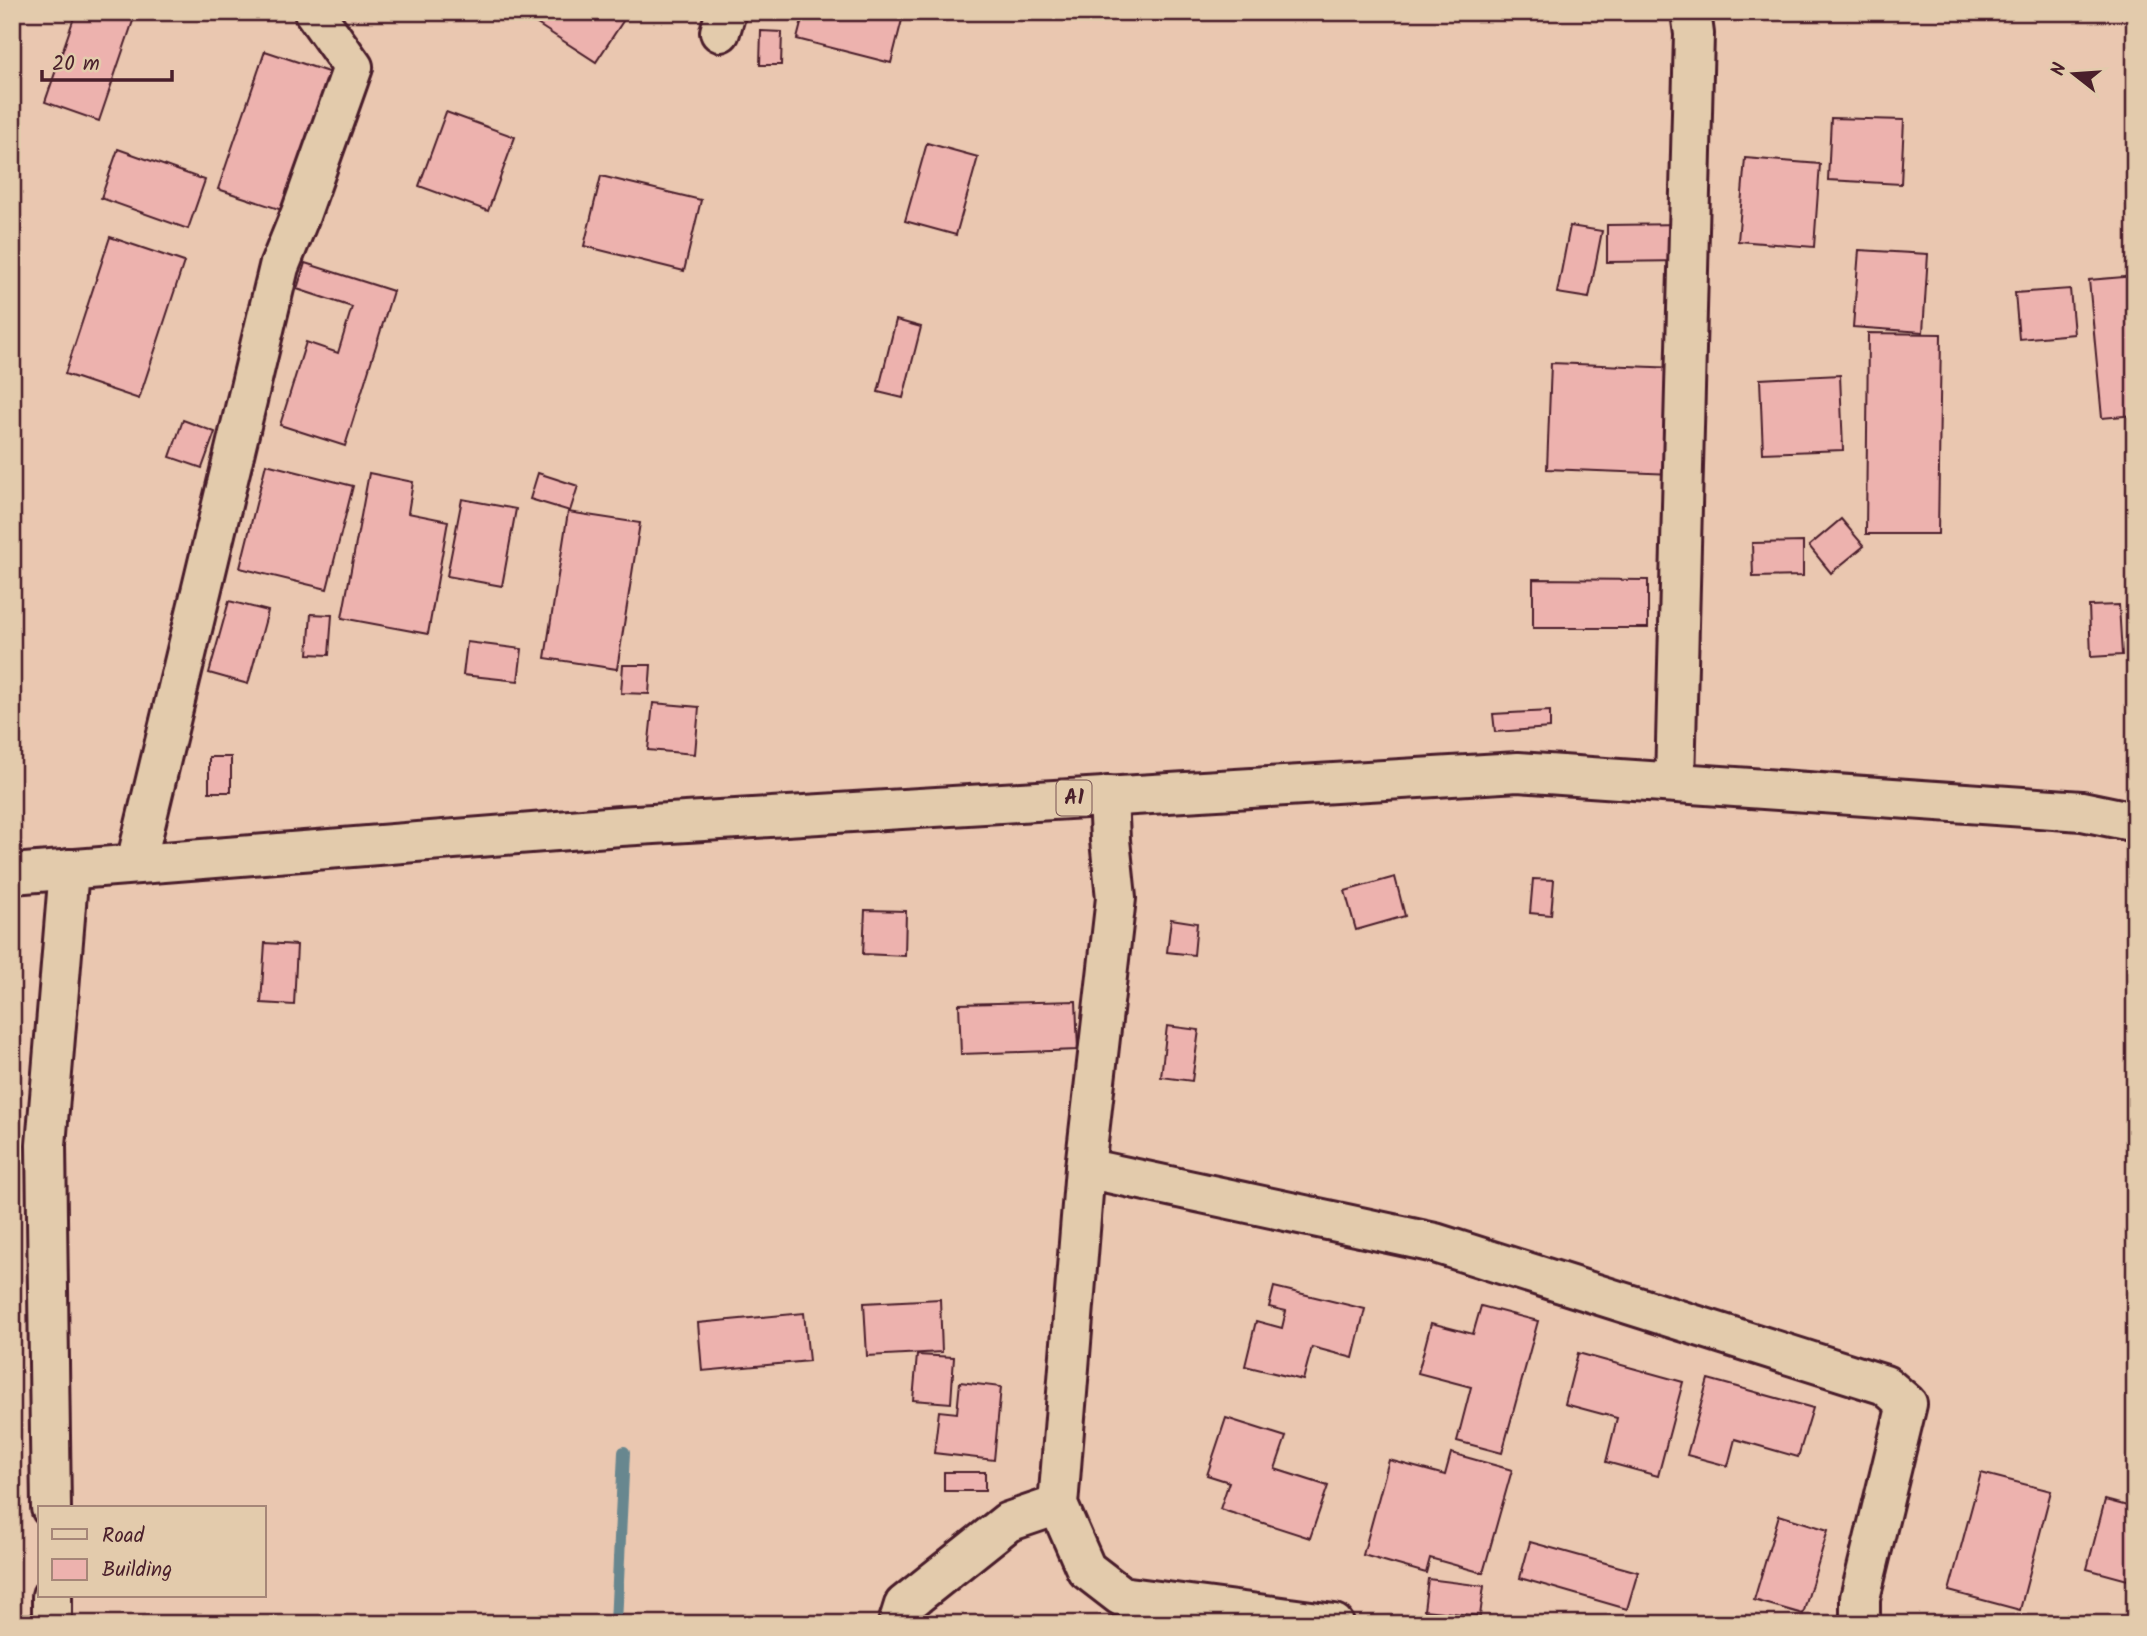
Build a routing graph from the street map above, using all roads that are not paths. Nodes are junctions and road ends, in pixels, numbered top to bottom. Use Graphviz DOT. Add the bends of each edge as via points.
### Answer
graph roads {
  1 [pos="314,12"];
  2 [pos="1691,12"];
  3 [pos="1675,782"];
  4 [pos="1108,796"];
  5 [pos="2135,822"];
  6 [pos="136,863"];
  7 [pos="69,869"];
  8 [pos="12,874"];
  9 [pos="1085,1168"];
  10 [pos="1058,1504"];
  11 [pos="51,1506"];
  12 [pos="52,1598"];
  13 [pos="52,1624"];
  14 [pos="898,1624"];
  15 [pos="1334,1624"];
  16 [pos="1860,1624"];
  1 -- 6 [label="main road" via="353,67 279,267"];
  2 -- 3 [label="main road"];
  3 -- 4 [label="main road, A1" via="1518,772"];
  3 -- 5 [label="main road, A1" via="2082,811"];
  4 -- 6 [label="main road, A1" via="620,826"];
  4 -- 9 [label="main road" via="1116,898"];
  6 -- 7 [label="main road, A1"];
  7 -- 8 [label="main road, A1"];
  7 -- 11 [label="main road" via="46,1145"];
  9 -- 10 [label="main road"];
  9 -- 16 [label="main road" via="1436,1243 1885,1385 1907,1404 1860,1598"];
  10 -- 14 [label="main road" via="1008,1522 904,1605"];
  10 -- 15 [label="main road" via="1086,1569 1121,1595"];
  12 -- 13 [label="main road"];
}
